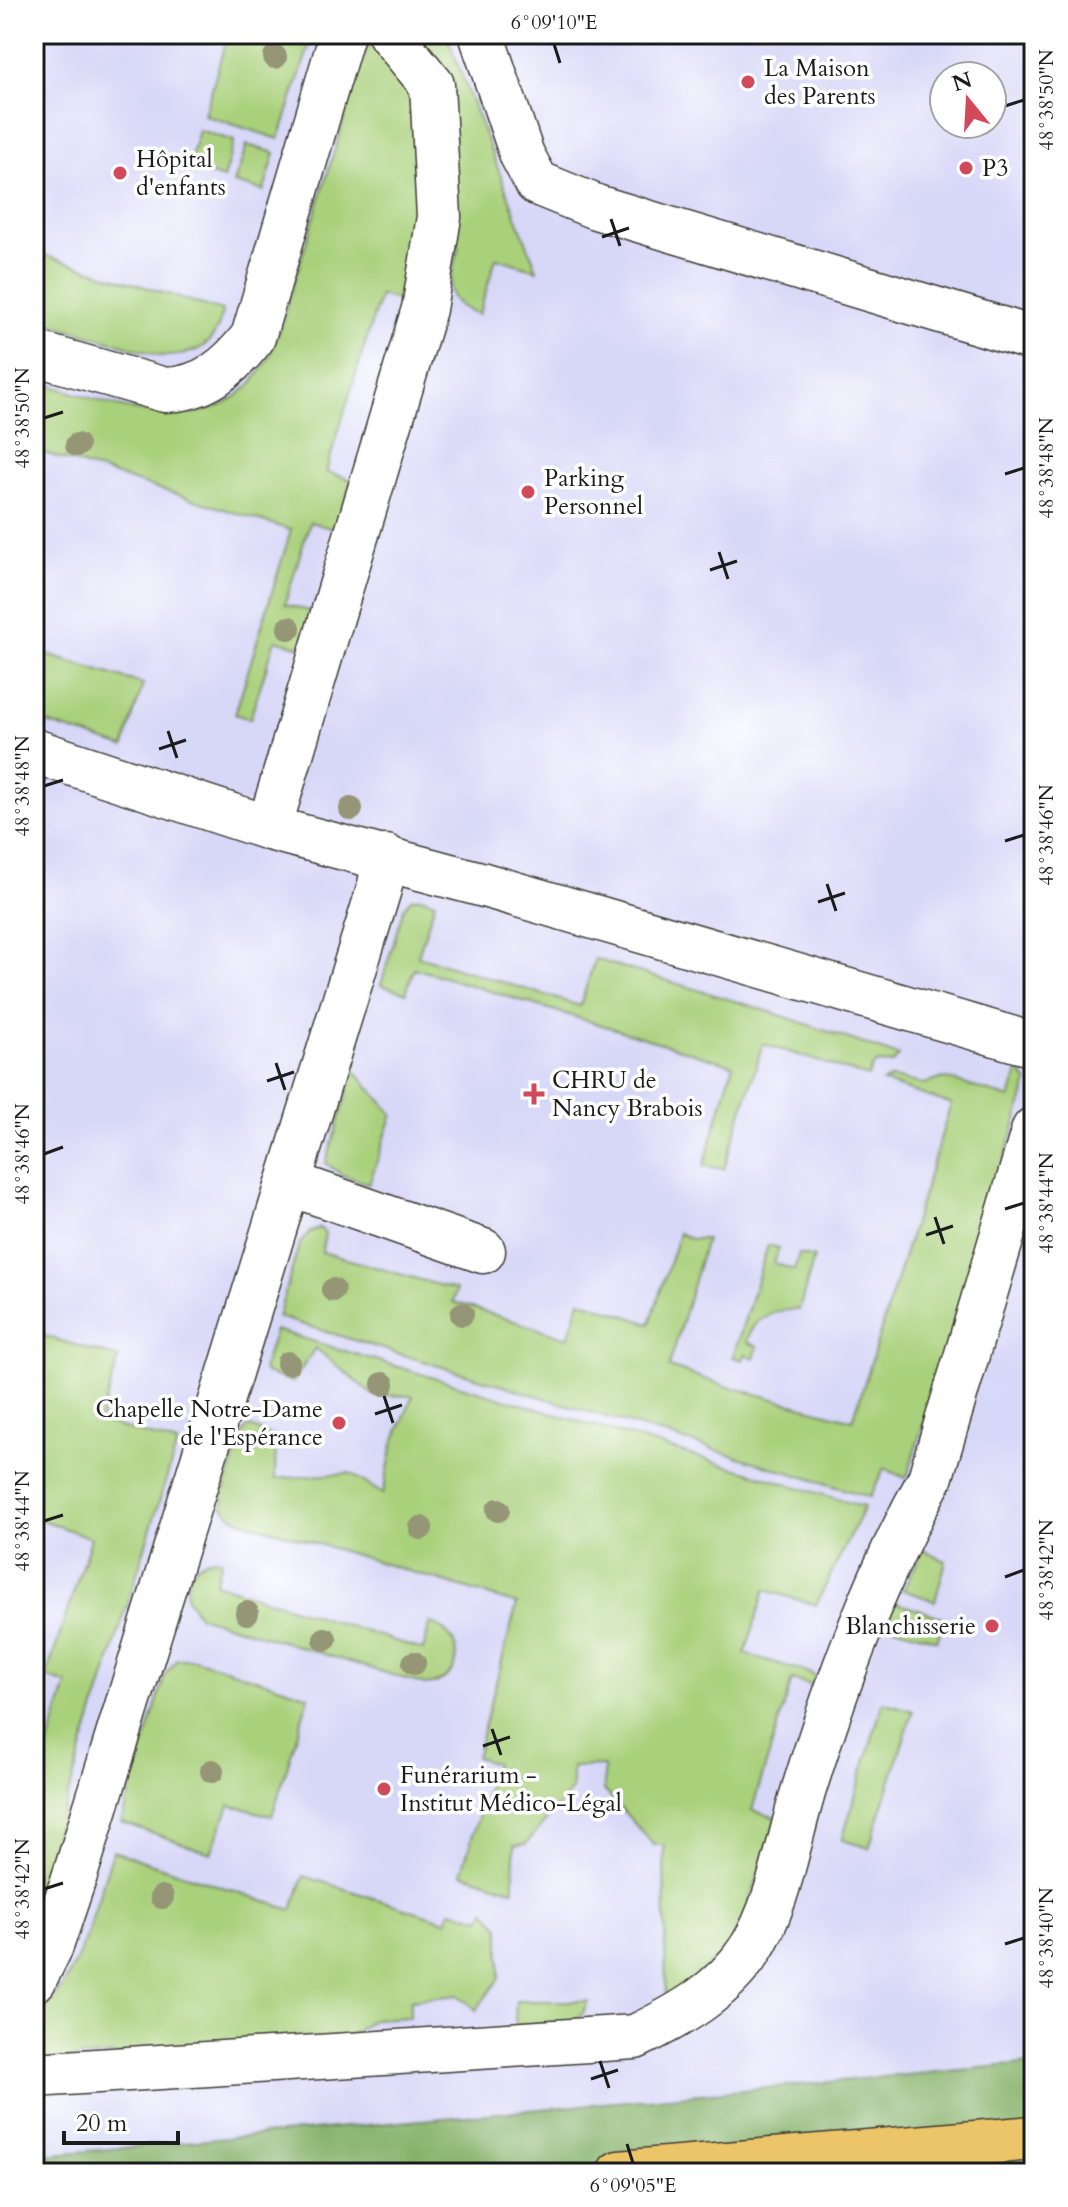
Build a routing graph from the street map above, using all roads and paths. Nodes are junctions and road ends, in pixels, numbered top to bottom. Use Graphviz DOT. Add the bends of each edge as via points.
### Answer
graph roads {
  1 [pos="342,34"];
  2 [pos="390,34"];
  3 [pos="481,34"];
  4 [pos="1034,339"];
  5 [pos="34,353"];
  6 [pos="34,751"];
  7 [pos="269,828"];
  8 [pos="386,857"];
  9 [pos="1034,1045"];
  10 [pos="1034,1129"];
  11 [pos="289,1183"];
  12 [pos="483,1251"];
  13 [pos="34,1980"];
  14 [pos="34,2075"];
  15 [pos="1034,2138"];
  16 [pos="619,2173"];
  1 -- 5 [label="lane" via="253,337 237,358 199,384 165,390"];
  2 -- 7 [label="lane" via="432,85 439,217 424,309"];
  3 -- 4 [label="lane" via="522,155 537,183 596,207"];
  6 -- 7 [label="lane"];
  7 -- 8 [label="lane"];
  8 -- 9 [label="lane"];
  8 -- 11 [label="lane"];
  10 -- 14 [label="lane" via="930,1479 860,1623 766,1919 750,1950 715,1989 683,2014 635,2037"];
  11 -- 12 [label="lane"];
  11 -- 13 [label="lane" via="75,1875"];
  15 -- 16 [label="highway"];
}
